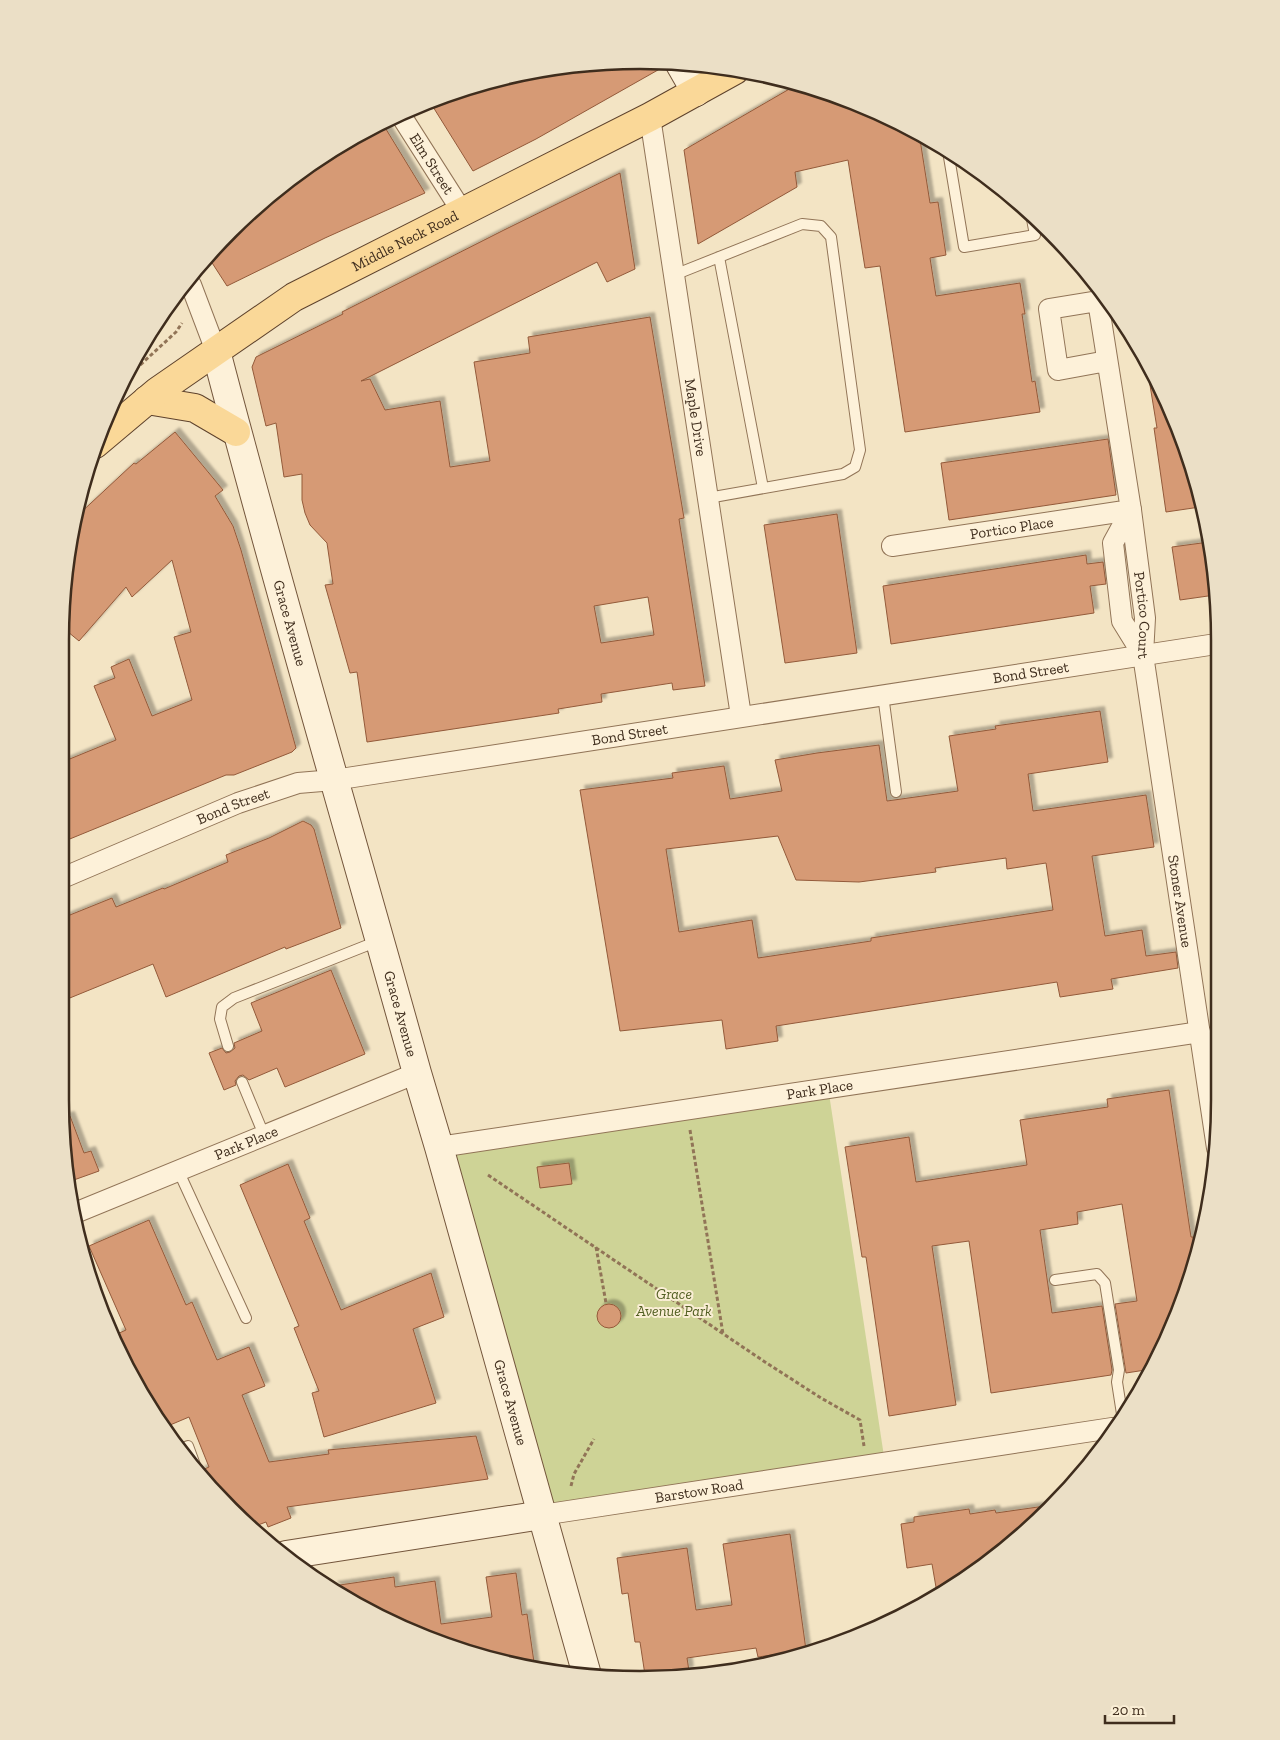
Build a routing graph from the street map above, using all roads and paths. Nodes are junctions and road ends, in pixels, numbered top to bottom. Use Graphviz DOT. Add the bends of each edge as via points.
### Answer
graph roads {
  1 [pos="684,71"];
  2 [pos="725,76"];
  3 [pos="696,92"];
  4 [pos="650,117"];
  5 [pos="404,120"];
  6 [pos="950,160"];
  7 [pos="462,213"];
  8 [pos="1033,226"];
  9 [pos="719,257"];
  10 [pos="674,275"];
  11 [pos="192,286"];
  12 [pos="186,317"];
  13 [pos="216,351"];
  14 [pos="1107,361"];
  15 [pos="139,366"];
  16 [pos="147,400"];
  17 [pos="236,432"];
  18 [pos="107,434"];
  19 [pos="763,488"];
  20 [pos="708,498"];
  21 [pos="1131,510"];
  22 [pos="892,546"];
  23 [pos="1211,645"];
  24 [pos="1143,655"];
  25 [pos="883,695"];
  26 [pos="741,716"];
  27 [pos="334,780"];
  28 [pos="896,792"];
  29 [pos="69,875"];
  30 [pos="379,941"];
  31 [pos="1200,1032"];
  32 [pos="228,1046"];
  33 [pos="417,1073"];
  34 [pos="242,1082"];
  35 [pos="1211,1106"];
  36 [pos="687,1110"];
  37 [pos="264,1135"];
  38 [pos="439,1146"];
  39 [pos="178,1170"];
  40 [pos="488,1175"];
  41 [pos="80,1211"];
  42 [pos="596,1247"];
  43 [pos="1055,1280"];
  44 [pos="606,1303"];
  45 [pos="246,1318"];
  46 [pos="723,1334"];
  47 [pos="1121,1408"];
  48 [pos="1107,1429"];
  49 [pos="594,1439"];
  50 [pos="864,1448"];
  51 [pos="571,1486"];
  52 [pos="542,1515"];
  53 [pos="293,1554"];
  54 [pos="585,1668"];
  1 -- 3 [label="street"];
  2 -- 3 [label="main road, Middle Neck Road"];
  3 -- 4 [label="main road, Middle Neck Road"];
  4 -- 7 [label="main road, Middle Neck Road"];
  4 -- 10 [label="street, Maple Drive"];
  5 -- 7 [label="street, Elm Street"];
  6 -- 8 [label="lane" via="964,246 1035,235"];
  7 -- 13 [label="main road, Middle Neck Road" via="294,297"];
  9 -- 10 [label="lane"];
  9 -- 19 [label="lane"];
  9 -- 19 [label="lane" via="802,224 821,226 831,237 860,450 855,467 843,474"];
  10 -- 20 [label="street, Maple Drive"];
  11 -- 13 [label="street"];
  12 -- 15 [label="path" via="176,332"];
  13 -- 16 [label="main road, Middle Neck Road"];
  13 -- 17 [label="street, Grace Avenue"];
  14 -- 21 [label="street, Portico Court"];
  16 -- 17 [label="main road" via="195,408"];
  16 -- 18 [label="main road, Middle Neck Road"];
  17 -- 27 [label="street, Grace Avenue"];
  19 -- 20 [label="lane"];
  20 -- 26 [label="street, Maple Drive"];
  21 -- 22 [label="street, Portico Place"];
  21 -- 24 [label="street, Portico Court" via="1145,618"];
  23 -- 24 [label="street, Bond Street"];
  24 -- 25 [label="street, Bond Street"];
  24 -- 31 [label="street, Stoner Avenue"];
  25 -- 26 [label="street, Bond Street"];
  25 -- 28 [label="lane"];
  26 -- 27 [label="street, Bond Street"];
  27 -- 29 [label="street, Bond Street" via="298,784 238,803"];
  27 -- 30 [label="street, Grace Avenue"];
  30 -- 32 [label="lane" via="234,998 222,1007 220,1019"];
  30 -- 33 [label="street, Grace Avenue"];
  31 -- 35 [label="street, Stoner Avenue"];
  31 -- 36 [label="street, Park Place"];
  33 -- 37 [label="street, Park Place"];
  33 -- 38 [label="street, Grace Avenue"];
  34 -- 37 [label="lane"];
  36 -- 38 [label="street, Park Place"];
  36 -- 46 [label="path"];
  37 -- 39 [label="street, Park Place"];
  38 -- 52 [label="street, Grace Avenue"];
  39 -- 41 [label="street, Park Place"];
  39 -- 45 [label="lane"];
  40 -- 42 [label="path"];
  42 -- 44 [label="path"];
  42 -- 46 [label="path"];
  43 -- 47 [label="lane" via="1097,1274 1106,1283 1119,1370 1117,1382"];
  46 -- 50 [label="path" via="860,1420"];
  48 -- 52 [label="street, Barstow Road"];
  49 -- 51 [label="path" via="574,1474"];
  52 -- 53 [label="street, Barstow Road"];
  52 -- 54 [label="street, Grace Avenue"];
}
